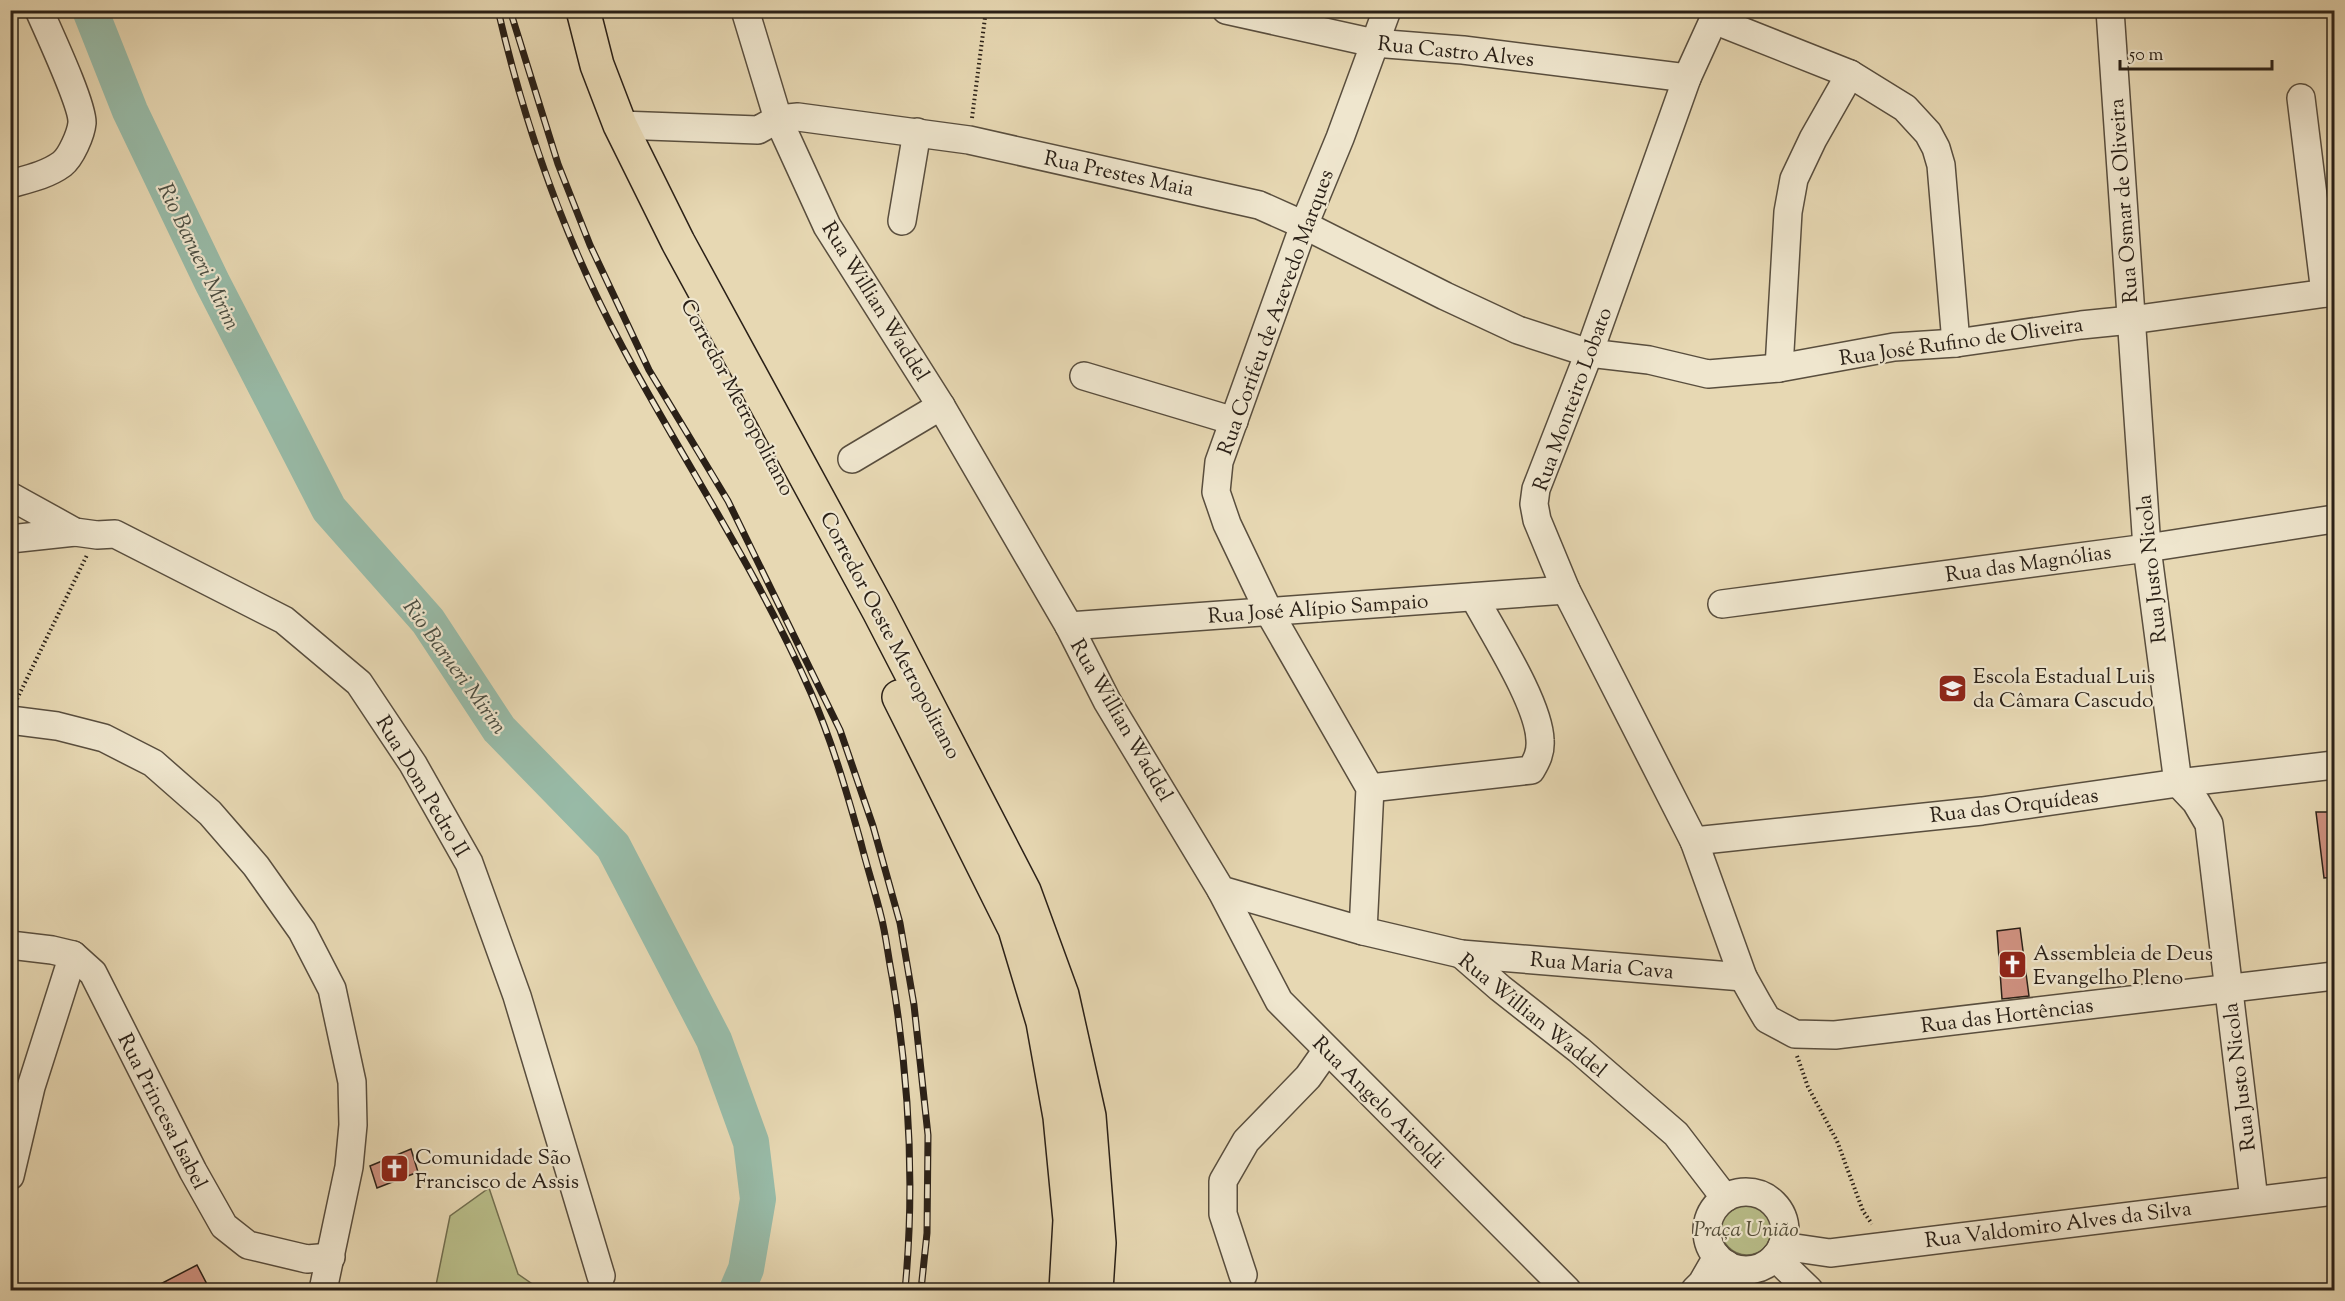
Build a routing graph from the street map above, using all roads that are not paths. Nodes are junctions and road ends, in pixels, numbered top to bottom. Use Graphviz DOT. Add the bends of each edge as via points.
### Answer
graph roads {
  1 [pos="39,10"];
  2 [pos="560,10"];
  3 [pos="565,10"];
  4 [pos="583,10"];
  5 [pos="745,10"];
  6 [pos="1226,10"];
  7 [pos="1387,10"];
  8 [pos="2110,10"];
  9 [pos="1716,15"];
  10 [pos="1374,43"];
  11 [pos="1850,74"];
  12 [pos="1687,78"];
  13 [pos="2301,98"];
  14 [pos="778,119"];
  15 [pos="620,125"];
  16 [pos="917,132"];
  17 [pos="10,184"];
  18 [pos="902,221"];
  19 [pos="1304,225"];
  20 [pos="2330,293"];
  21 [pos="2131,320"];
  22 [pos="1956,343"];
  23 [pos="1589,353"];
  24 [pos="1779,368"];
  25 [pos="1083,376"];
  26 [pos="941,406"];
  27 [pos="1234,422"];
  28 [pos="852,459"];
  29 [pos="10,496"];
  30 [pos="2334,519"];
  31 [pos="86,533"];
  32 [pos="10,539"];
  33 [pos="2146,548"];
  34 [pos="1566,590"];
  35 [pos="1474,597"];
  36 [pos="1722,604"];
  37 [pos="1269,612"];
  38 [pos="1069,626"];
  39 [pos="13,711"];
  40 [pos="2334,765"];
  41 [pos="2178,783"];
  42 [pos="1370,788"];
  43 [pos="1694,841"];
  44 [pos="1221,890"];
  45 [pos="1363,931"];
  46 [pos="10,945"];
  47 [pos="1461,954"];
  48 [pos="74,955"];
  49 [pos="2334,976"];
  50 [pos="1743,977"];
  51 [pos="2229,989"];
  52 [pos="1327,1050"];
  53 [pos="21,1087"];
  54 [pos="10,1176"];
  55 [pos="2334,1191"];
  56 [pos="1725,1198"];
  57 [pos="2254,1200"];
  58 [pos="1778,1251"];
  59 [pos="331,1257"];
  60 [pos="1723,1270"];
  61 [pos="1243,1275"];
  62 [pos="601,1276"];
  63 [pos="323,1290"];
  64 [pos="1066,1290"];
  65 [pos="1096,1290"];
  66 [pos="1567,1290"];
  67 [pos="1695,1290"];
  68 [pos="1809,1290"];
  1 -- 17 [label="street" via="76,98 82,122 64,163 41,176"];
  2 -- 64 [label="main road, Corredor Metropolitano" via="604,141 662,258 871,643 1015,929 1043,1022 1060,1117 1070,1220"];
  3 -- 15 [label="main road" via="597,96"];
  4 -- 15 [label="main road, Corredor Oeste Metropolitano" via="597,65"];
  5 -- 14 [label="street, Rua Willian Waddel"];
  6 -- 10 [label="street, Rua Castro Alves"];
  7 -- 10 [label="street, Rua Corifeu de Azevedo Marques"];
  8 -- 21 [label="street, Rua Osmar de Oliveira"];
  9 -- 11 [label="street"];
  9 -- 12 [label="street, Rua Monteiro Lobato"];
  10 -- 12 [label="street, Rua Castro Alves"];
  10 -- 19 [label="street, Rua Corifeu de Azevedo Marques"];
  11 -- 22 [label="street" via="1905,108 1936,148 1941,165"];
  11 -- 24 [label="street" via="1794,179 1788,212"];
  12 -- 23 [label="street, Rua Monteiro Lobato"];
  13 -- 20 [label="street"];
  14 -- 15 [label="street, Rua Prestes Maia" via="758,130"];
  14 -- 16 [label="street, Rua Prestes Maia" via="798,117"];
  14 -- 26 [label="street, Rua Willian Waddel" via="827,226"];
  15 -- 65 [label="main road, Corredor Oeste Metropolitano" via="678,242 879,611 1024,891 1062,995 1089,1116 1099,1243"];
  16 -- 18 [label="street"];
  16 -- 19 [label="street, Rua Prestes Maia" via="1218,195 1266,207"];
  19 -- 23 [label="street, Rua Prestes Maia" via="1507,325"];
  19 -- 27 [label="street, Rua Corifeu de Azevedo Marques"];
  20 -- 21 [label="street, Rua José Rufino de Oliveira"];
  21 -- 22 [label="street, Rua José Rufino de Oliveira"];
  21 -- 33 [label="street, Rua Justo Nicola"];
  22 -- 24 [label="street, Rua José Rufino de Oliveira" via="1894,347"];
  23 -- 24 [label="street, Rua José Rufino de Oliveira" via="1649,360 1708,374"];
  23 -- 34 [label="street, Rua Monteiro Lobato" via="1536,489 1534,504 1536,520"];
  25 -- 27 [label="street"];
  26 -- 28 [label="street"];
  26 -- 38 [label="street, Rua Willian Waddel"];
  27 -- 37 [label="street, Rua Corifeu de Azevedo Marques" via="1219,462 1216,492"];
  29 -- 31 [label="street, Rua Dom Pedro II"];
  30 -- 33 [label="street, Rua das Magnólias"];
  31 -- 32 [label="street"];
  31 -- 62 [label="street, Rua Dom Pedro II" via="115,534 284,620 359,683 469,863 517,996"];
  33 -- 36 [label="street, Rua das Magnólias"];
  33 -- 41 [label="street, Rua Justo Nicola"];
  34 -- 35 [label="street, Rua José Alípio Sampaio"];
  34 -- 43 [label="street, Rua Monteiro Lobato"];
  35 -- 37 [label="street, Rua José Alípio Sampaio"];
  35 -- 42 [label="street" via="1530,700 1540,738 1539,758 1531,770"];
  37 -- 38 [label="street, Rua José Alípio Sampaio"];
  37 -- 42 [label="street, Rua Corifeu de Azevedo Marques"];
  38 -- 44 [label="street, Rua Willian Waddel" via="1107,701"];
  39 -- 59 [label="street" via="104,738 153,763 210,813 256,866 302,931 332,989 352,1082 349,1167"];
  40 -- 41 [label="street, Rua das Orquídeas"];
  41 -- 43 [label="street, Rua das Orquídeas" via="1982,811"];
  41 -- 51 [label="street, Rua Justo Nicola" via="2209,824"];
  42 -- 45 [label="street"];
  43 -- 50 [label="street, Rua Monteiro Lobato"];
  44 -- 45 [label="street, Rua Willian Waddel"];
  44 -- 52 [label="street, Rua Angelo Airoldi" via="1279,1001"];
  45 -- 47 [label="street, Rua Willian Waddel"];
  46 -- 48 [label="street"];
  47 -- 50 [label="street, Rua Maria Cava"];
  47 -- 56 [label="street, Rua Willian Waddel" via="1676,1134"];
  48 -- 53 [label="street"];
  48 -- 59 [label="street, Rua Princesa Isabel" via="93,973 224,1227 248,1245 307,1259"];
  49 -- 51 [label="street, Rua das Hortências"];
  50 -- 51 [label="street, Rua das Hortências" via="1767,1019 1795,1034 1834,1035"];
  51 -- 57 [label="street, Rua Justo Nicola"];
  52 -- 61 [label="street" via="1308,1077 1246,1141 1223,1181 1223,1214"];
  52 -- 66 [label="street, Rua Angelo Airoldi"];
  53 -- 54 [label="street"];
  55 -- 57 [label="street, Rua Valdomiro Alves da Silva"];
  56 -- 58 [label="street" via="1749,1192 1771,1201 1784,1222 1785,1234"];
  56 -- 60 [label="street" via="1711,1215 1708,1226 1708,1237"];
  57 -- 58 [label="street, Rua Valdomiro Alves da Silva" via="1830,1253"];
  58 -- 60 [label="street" via="1759,1267"];
  58 -- 68 [label="street"];
  59 -- 63 [label="street"];
  60 -- 67 [label="street"];
}
